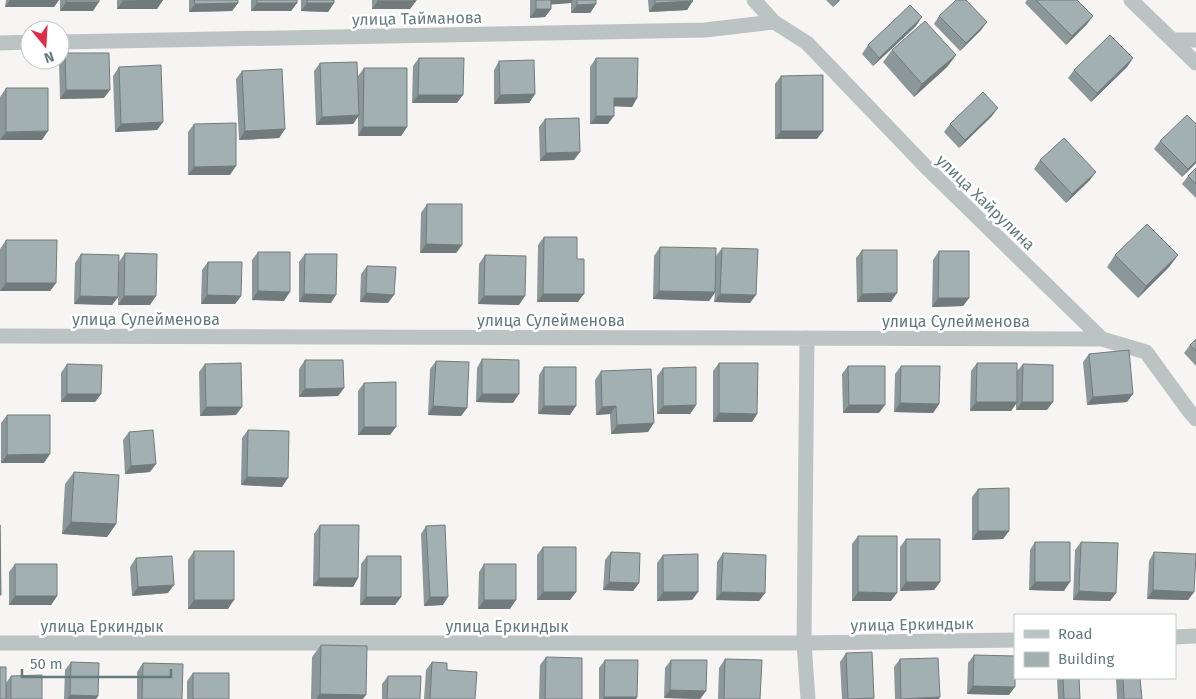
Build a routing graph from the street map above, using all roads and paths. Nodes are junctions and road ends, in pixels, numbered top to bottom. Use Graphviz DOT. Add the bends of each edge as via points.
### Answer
graph roads {
  1 [pos="754,0"];
  2 [pos="1131,0"];
  3 [pos="774,22"];
  4 [pos="1173,40"];
  5 [pos="1196,40"];
  6 [pos="20,42"];
  7 [pos="70,42"];
  8 [pos="0,43"];
  9 [pos="1196,63"];
  10 [pos="0,336"];
  11 [pos="807,338"];
  12 [pos="1102,339"];
  13 [pos="1196,419"];
  14 [pos="1196,636"];
  15 [pos="1176,637"];
  16 [pos="1014,640"];
  17 [pos="804,643"];
  18 [pos="0,644"];
  19 [pos="808,699"];
  1 -- 3 [label="street, улица Хайрулина"];
  2 -- 4 [label="street"];
  3 -- 7 [label="street, улица Тайманова" via="705,30"];
  3 -- 12 [label="street, улица Хайрулина" via="807,43 929,170"];
  4 -- 5 [label="street"];
  4 -- 9 [label="street"];
  6 -- 8 [label="street"];
  10 -- 11 [label="street, улица Сулейменова"];
  11 -- 12 [label="street, улица Сулейменова"];
  11 -- 17 [label="street"];
  12 -- 13 [label="street, улица Хайрулина" via="1146,352"];
  14 -- 15 [label="street"];
  16 -- 17 [label="street, улица Еркиндык"];
  17 -- 18 [label="street, улица Еркиндык"];
  17 -- 19 [label="street"];
}
